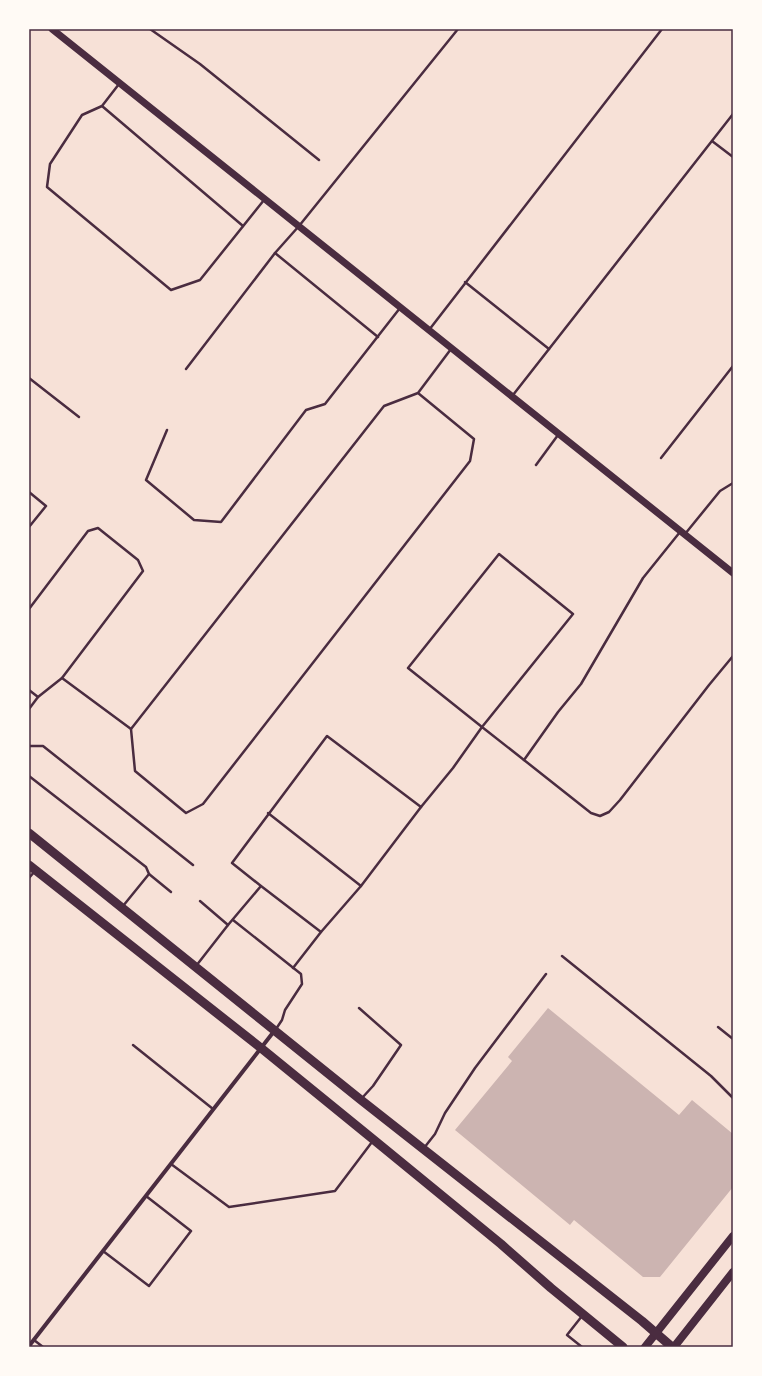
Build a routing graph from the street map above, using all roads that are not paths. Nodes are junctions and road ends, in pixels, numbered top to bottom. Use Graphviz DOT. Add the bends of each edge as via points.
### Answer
graph roads {
  1 [pos="52,29"];
  2 [pos="150,29"];
  3 [pos="458,29"];
  4 [pos="662,29"];
  5 [pos="119,84"];
  6 [pos="102,106"];
  7 [pos="733,114"];
  8 [pos="712,140"];
  9 [pos="733,157"];
  10 [pos="318,160"];
  11 [pos="265,199"];
  12 [pos="244,226"];
  13 [pos="299,226"];
  14 [pos="275,253"];
  15 [pos="465,282"];
  16 [pos="400,308"];
  17 [pos="429,330"];
  18 [pos="378,337"];
  19 [pos="452,348"];
  20 [pos="549,349"];
  21 [pos="733,366"];
  22 [pos="186,369"];
  23 [pos="29,378"];
  24 [pos="418,393"];
  25 [pos="512,396"];
  26 [pos="79,417"];
  27 [pos="167,430"];
  28 [pos="559,433"];
  29 [pos="661,458"];
  30 [pos="536,465"];
  31 [pos="733,483"];
  32 [pos="29,492"];
  33 [pos="29,528"];
  34 [pos="683,533"];
  35 [pos="733,573"];
  36 [pos="29,609"];
  37 [pos="733,656"];
  38 [pos="62,678"];
  39 [pos="29,690"];
  40 [pos="38,698"];
  41 [pos="29,709"];
  42 [pos="482,728"];
  43 [pos="131,729"];
  44 [pos="29,746"];
  45 [pos="524,760"];
  46 [pos="29,776"];
  47 [pos="421,807"];
  48 [pos="268,813"];
  49 [pos="29,833"];
  50 [pos="193,865"];
  51 [pos="32,867"];
  52 [pos="149,874"];
  53 [pos="29,878"];
  54 [pos="261,886"];
  55 [pos="361,886"];
  56 [pos="171,892"];
  57 [pos="200,901"];
  58 [pos="122,908"];
  59 [pos="233,920"];
  60 [pos="228,925"];
  61 [pos="320,932"];
  62 [pos="562,956"];
  63 [pos="196,966"];
  64 [pos="293,968"];
  65 [pos="546,974"];
  66 [pos="359,1008"];
  67 [pos="718,1027"];
  68 [pos="275,1030"];
  69 [pos="733,1039"];
  70 [pos="133,1045"];
  71 [pos="260,1048"];
  72 [pos="733,1098"];
  73 [pos="361,1100"];
  74 [pos="213,1109"];
  75 [pos="374,1140"];
  76 [pos="424,1148"];
  77 [pos="171,1164"];
  78 [pos="146,1196"];
  79 [pos="733,1236"];
  80 [pos="103,1251"];
  81 [pos="733,1272"];
  82 [pos="583,1314"];
  83 [pos="656,1334"];
  84 [pos="34,1340"];
  85 [pos="29,1346"];
  86 [pos="43,1347"];
  87 [pos="582,1347"];
  88 [pos="623,1347"];
  89 [pos="645,1347"];
  90 [pos="673,1347"];
  1 -- 5 [label="street"];
  2 -- 10 [label="lane" via="200,64"];
  3 -- 13 [label="lane"];
  4 -- 15 [label="lane"];
  5 -- 6 [label="lane"];
  5 -- 11 [label="street"];
  6 -- 12 [label="lane"];
  6 -- 12 [label="lane" via="82,115 50,164 47,187 171,290 200,280"];
  7 -- 8 [label="lane"];
  8 -- 9 [label="lane"];
  8 -- 20 [label="lane"];
  11 -- 12 [label="lane"];
  11 -- 13 [label="street"];
  13 -- 14 [label="lane"];
  13 -- 16 [label="street"];
  14 -- 18 [label="lane"];
  14 -- 22 [label="lane"];
  15 -- 17 [label="lane"];
  15 -- 20 [label="lane"];
  16 -- 17 [label="street"];
  16 -- 18 [label="lane"];
  17 -- 19 [label="street"];
  18 -- 27 [label="lane" via="325,404 306,410 221,522 194,520 146,480"];
  19 -- 24 [label="lane"];
  19 -- 25 [label="street"];
  20 -- 25 [label="lane"];
  21 -- 29 [label="lane"];
  23 -- 26 [label="lane"];
  24 -- 43 [label="lane" via="384,406"];
  24 -- 43 [label="lane" via="474,439 470,461 203,804 186,813 135,771"];
  25 -- 28 [label="street"];
  28 -- 30 [label="lane"];
  28 -- 34 [label="street"];
  31 -- 34 [label="lane" via="720,491"];
  32 -- 33 [label="lane" via="46,506"];
  34 -- 35 [label="street"];
  34 -- 45 [label="lane" via="644,578 581,684"];
  36 -- 38 [label="lane" via="88,531 98,528 138,560 143,571"];
  37 -- 45 [label="lane" via="609,812 600,816 591,813"];
  38 -- 40 [label="lane"];
  38 -- 43 [label="lane"];
  39 -- 40 [label="lane"];
  40 -- 41 [label="lane"];
  42 -- 42 [label="lane" via="408,668 499,554 573,614"];
  42 -- 45 [label="lane"];
  42 -- 47 [label="lane"];
  44 -- 50 [label="lane" via="43,746"];
  46 -- 52 [label="lane" via="146,867"];
  47 -- 48 [label="lane" via="327,736"];
  47 -- 55 [label="lane"];
  48 -- 54 [label="lane" via="232,862"];
  48 -- 55 [label="lane"];
  49 -- 58 [label="main road"];
  51 -- 53 [label="lane"];
  51 -- 71 [label="main road"];
  52 -- 56 [label="lane"];
  52 -- 58 [label="lane"];
  54 -- 59 [label="lane"];
  54 -- 61 [label="lane"];
  55 -- 61 [label="lane"];
  57 -- 60 [label="lane"];
  58 -- 63 [label="main road"];
  59 -- 60 [label="lane"];
  59 -- 64 [label="lane"];
  60 -- 63 [label="lane"];
  61 -- 64 [label="lane"];
  62 -- 72 [label="lane" via="711,1076"];
  63 -- 68 [label="main road"];
  64 -- 68 [label="lane" via="300,974 302,984"];
  65 -- 76 [label="lane" via="475,1068"];
  66 -- 73 [label="lane" via="401,1045"];
  67 -- 69 [label="lane"];
  68 -- 71 [label="street"];
  68 -- 73 [label="main road"];
  70 -- 74 [label="lane"];
  71 -- 74 [label="street"];
  71 -- 75 [label="main road"];
  73 -- 76 [label="main road"];
  74 -- 77 [label="street"];
  75 -- 77 [label="lane" via="335,1191 229,1208"];
  75 -- 82 [label="main road"];
  76 -- 83 [label="main road"];
  77 -- 78 [label="street"];
  78 -- 80 [label="street"];
  78 -- 80 [label="lane" via="191,1231 149,1286"];
  79 -- 83 [label="main road"];
  80 -- 84 [label="street"];
  81 -- 90 [label="main road"];
  82 -- 87 [label="lane" via="567,1335"];
  82 -- 88 [label="main road"];
  83 -- 89 [label="main road"];
  83 -- 90 [label="main road"];
  84 -- 85 [label="street"];
  84 -- 86 [label="lane"];
}
